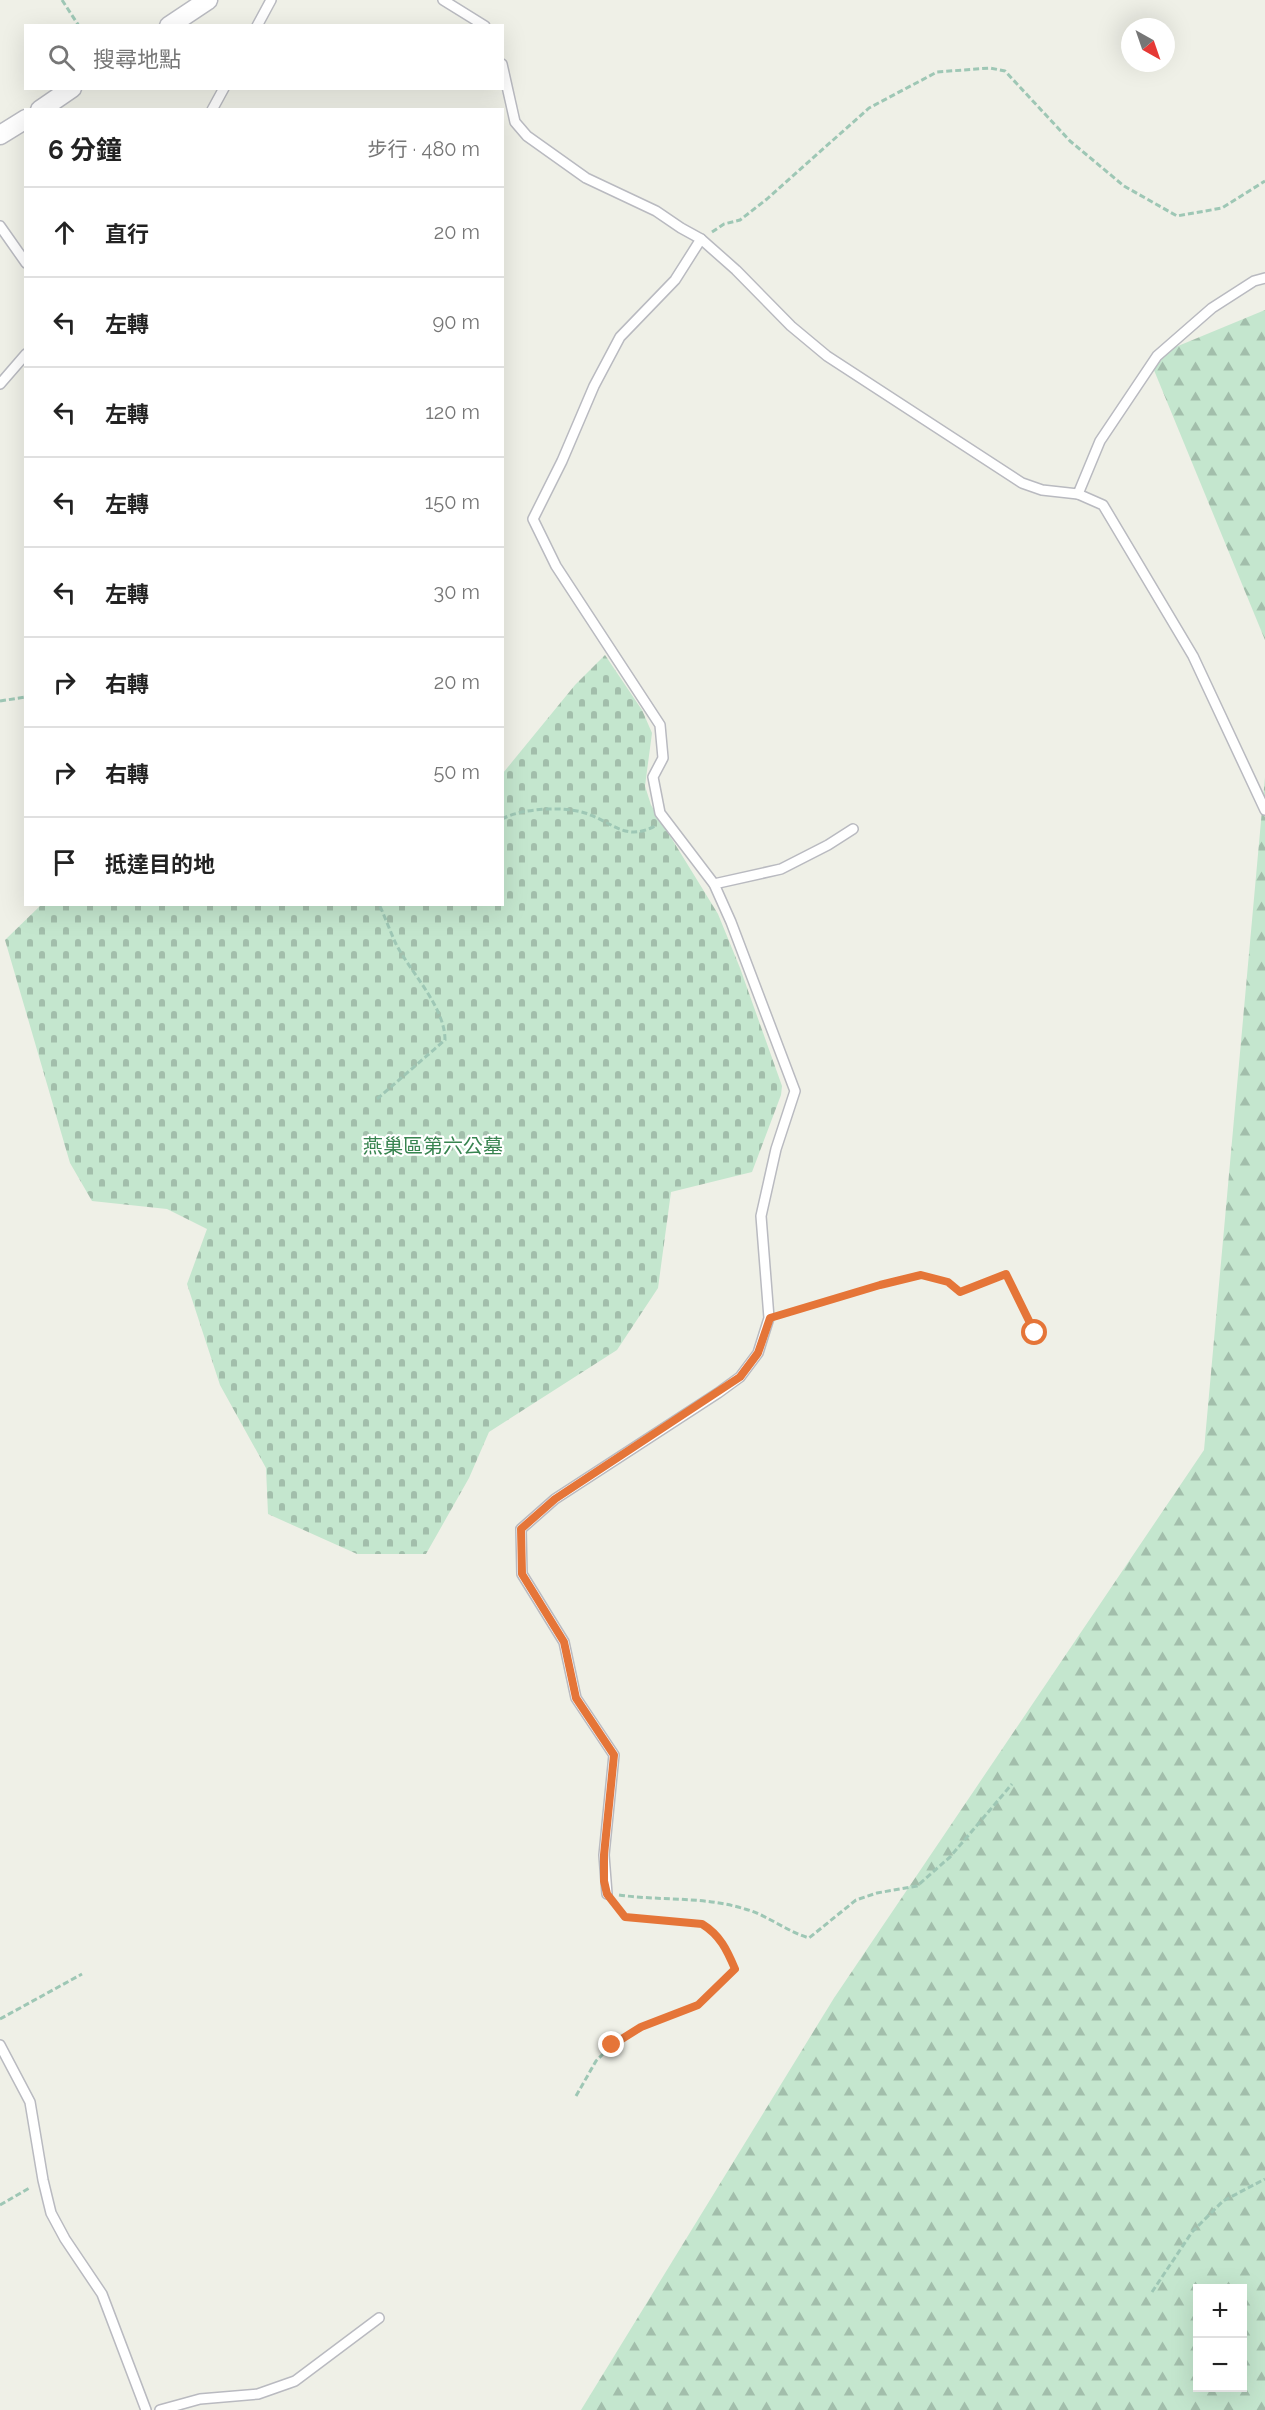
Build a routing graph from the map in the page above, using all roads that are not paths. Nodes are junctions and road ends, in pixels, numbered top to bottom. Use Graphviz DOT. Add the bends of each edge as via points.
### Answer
graph roads {
  1 [pos="208,0"];
  2 [pos="271,0"];
  3 [pos="443,0"];
  4 [pos="172,24"];
  5 [pos="258,24"];
  6 [pos="482,24"];
  7 [pos="504,73"];
  8 [pos="69,90"];
  9 [pos="223,90"];
  10 [pos="42,108"];
  11 [pos="213,108"];
  12 [pos="24,119"];
  13 [pos="0,135"];
  14 [pos="0,226"];
  15 [pos="701,239"];
  16 [pos="24,260"];
  17 [pos="1265,278"];
  18 [pos="24,356"];
  19 [pos="0,384"];
  20 [pos="1078,494"];
  21 [pos="1265,810"];
  22 [pos="853,829"];
  23 [pos="714,884"];
  24 [pos="607,1894"];
  25 [pos="0,2045"];
  26 [pos="379,2318"];
  27 [pos="146,2410"];
  28 [pos="160,2410"];
  1 -- 4 [label="street"];
  2 -- 5 [label="lane"];
  3 -- 6 [label="lane"];
  7 -- 15 [label="lane" via="515,122 527,136 586,178 656,211"];
  8 -- 10 [label="street"];
  9 -- 11 [label="lane"];
  12 -- 13 [label="street"];
  14 -- 16 [label="lane"];
  15 -- 20 [label="lane" via="827,356 1022,483 1042,490"];
  15 -- 23 [label="lane" via="675,280 620,337 533,519 556,566 660,725 663,758 653,777 660,813"];
  17 -- 20 [label="lane" via="1212,308 1157,356 1100,441"];
  18 -- 19 [label="lane"];
  20 -- 21 [label="lane" via="1103,505 1193,656"];
  22 -- 23 [label="lane" via="782,869"];
  23 -- 24 [label="lane" via="795,1091 760,1216 770,1318 758,1353 740,1377 555,1499 521,1529 522,1574 564,1642 576,1698 614,1755 604,1855"];
  25 -- 27 [label="lane" via="30,2102 51,2213 102,2294"];
  26 -- 28 [label="lane" via="296,2381 258,2394 200,2399"];
}
